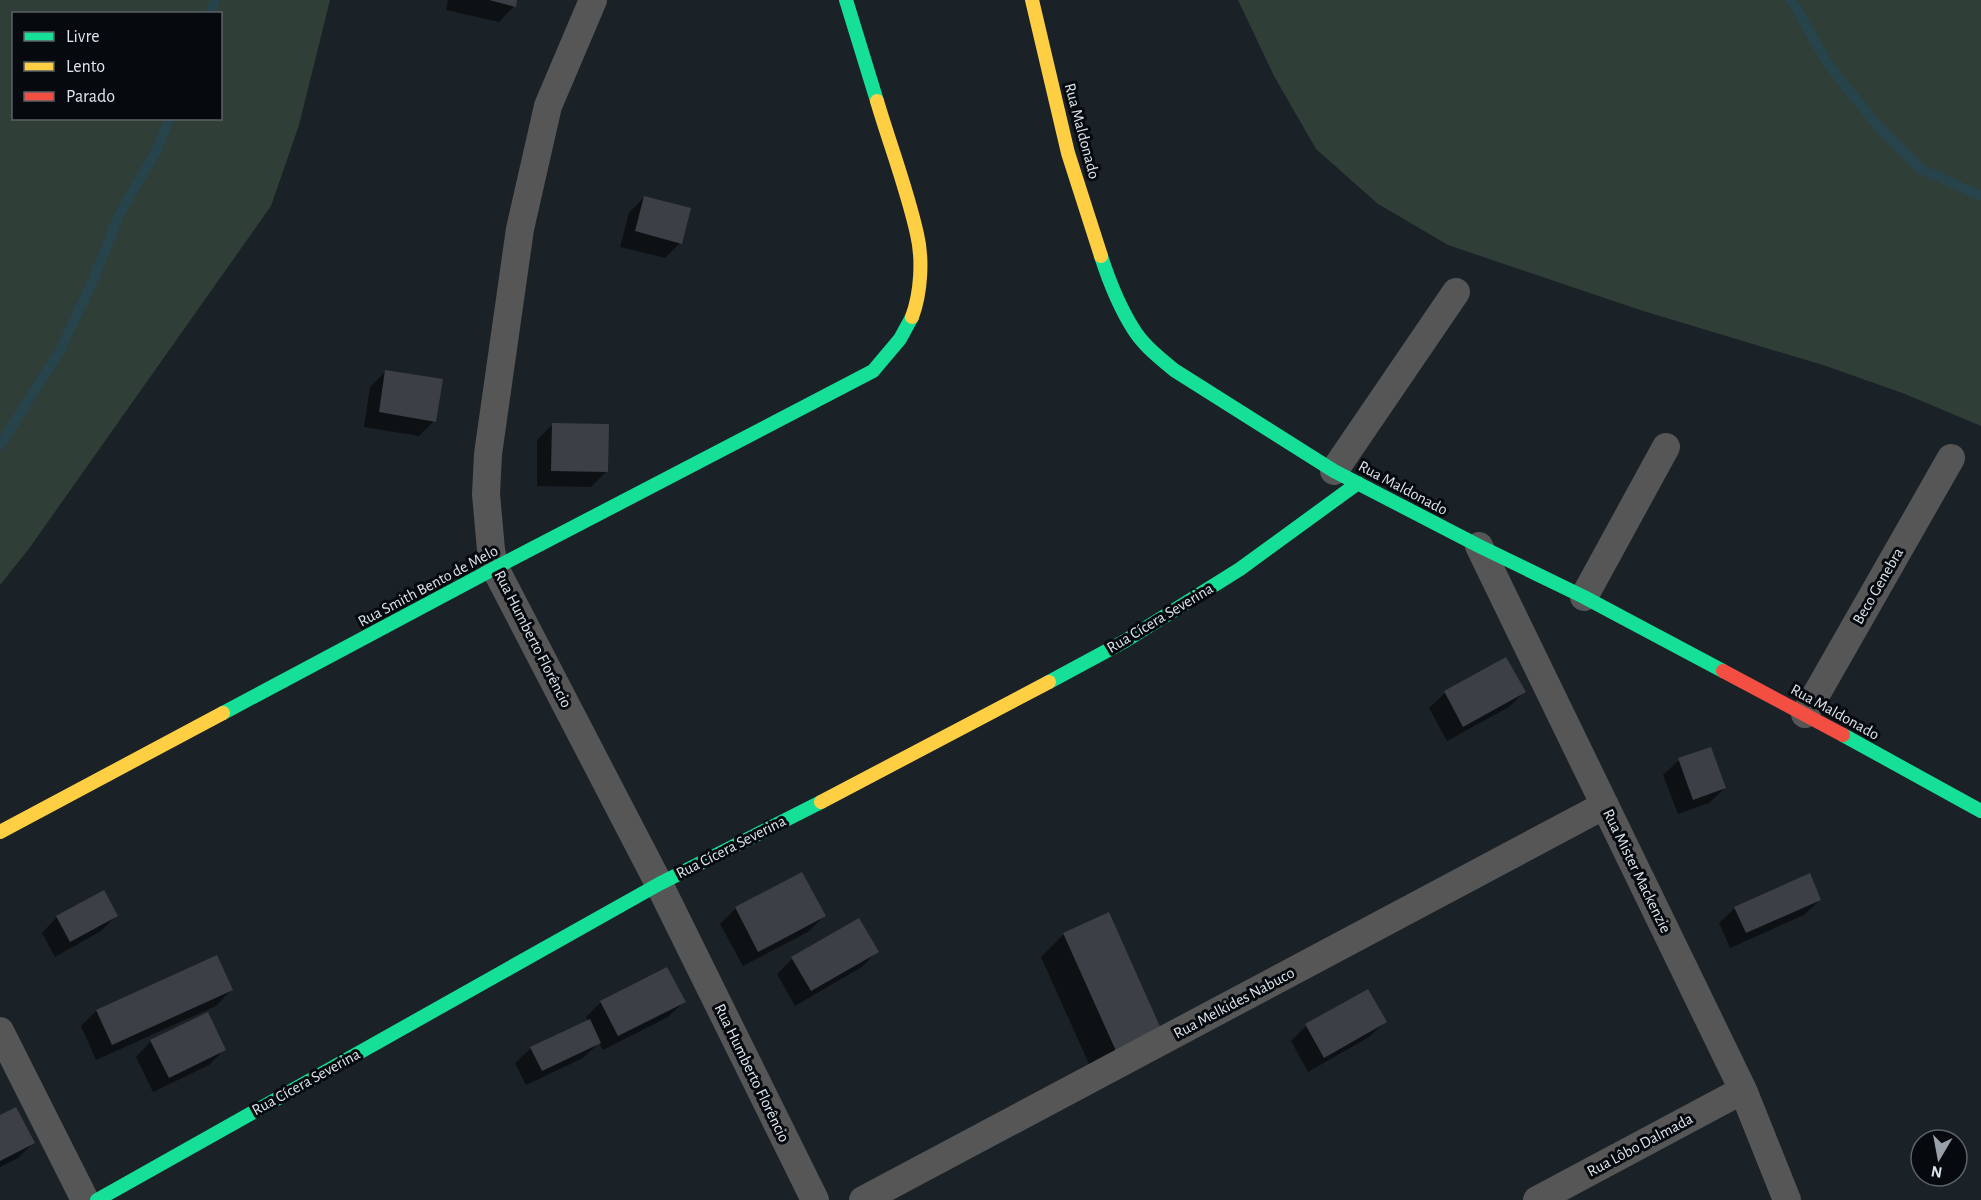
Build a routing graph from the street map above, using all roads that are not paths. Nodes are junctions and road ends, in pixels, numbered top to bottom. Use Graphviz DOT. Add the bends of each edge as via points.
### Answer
graph roads {
  1 [pos="593,0"];
  2 [pos="846,0"];
  3 [pos="1032,0"];
  4 [pos="1456,292"];
  5 [pos="1666,447"];
  6 [pos="1951,458"];
  7 [pos="1346,477"];
  8 [pos="1479,546"];
  9 [pos="495,568"];
  10 [pos="1584,597"];
  11 [pos="1805,714"];
  12 [pos="1605,805"];
  13 [pos="1981,811"];
  14 [pos="0,832"];
  15 [pos="659,884"];
  16 [pos="0,1031"];
  17 [pos="1743,1090"];
  18 [pos="85,1200"];
  19 [pos="97,1200"];
  20 [pos="815,1200"];
  21 [pos="863,1200"];
  22 [pos="1537,1200"];
  23 [pos="1787,1200"];
  1 -- 9 [label="street, Rua Humberto Florêncio" via="548,106 520,229 488,454 486,494"];
  2 -- 9 [label="street, Rua Smith Bento de Melo" via="918,236 920,289 907,331 873,371"];
  3 -- 7 [label="street, Rua Maldonado" via="1068,153 1109,280 1134,331 1174,370"];
  4 -- 7 [label="street, Rua Cícera Severina"];
  5 -- 10 [label="street"];
  6 -- 11 [label="street, Beco Genebra"];
  7 -- 8 [label="street, Rua Maldonado"];
  7 -- 15 [label="street, Rua Cícera Severina" via="1312,518 1240,569 1125,641"];
  8 -- 10 [label="street, Rua Maldonado"];
  8 -- 12 [label="street, Rua Mister Mackenzie"];
  9 -- 14 [label="street, Rua Smith Bento de Melo"];
  9 -- 15 [label="street, Rua Humberto Florêncio"];
  10 -- 11 [label="street, Rua Maldonado"];
  11 -- 13 [label="street, Rua Maldonado"];
  12 -- 17 [label="street, Rua Mister Mackenzie"];
  12 -- 21 [label="street, Rua Melkides Nabuco"];
  15 -- 19 [label="street, Rua Cícera Severina"];
  15 -- 20 [label="street, Rua Humberto Florêncio"];
  16 -- 18 [label="street"];
  17 -- 22 [label="street, Rua Lôbo Dalmada"];
  17 -- 23 [label="street, Rua Mister Mackenzie"];
}
